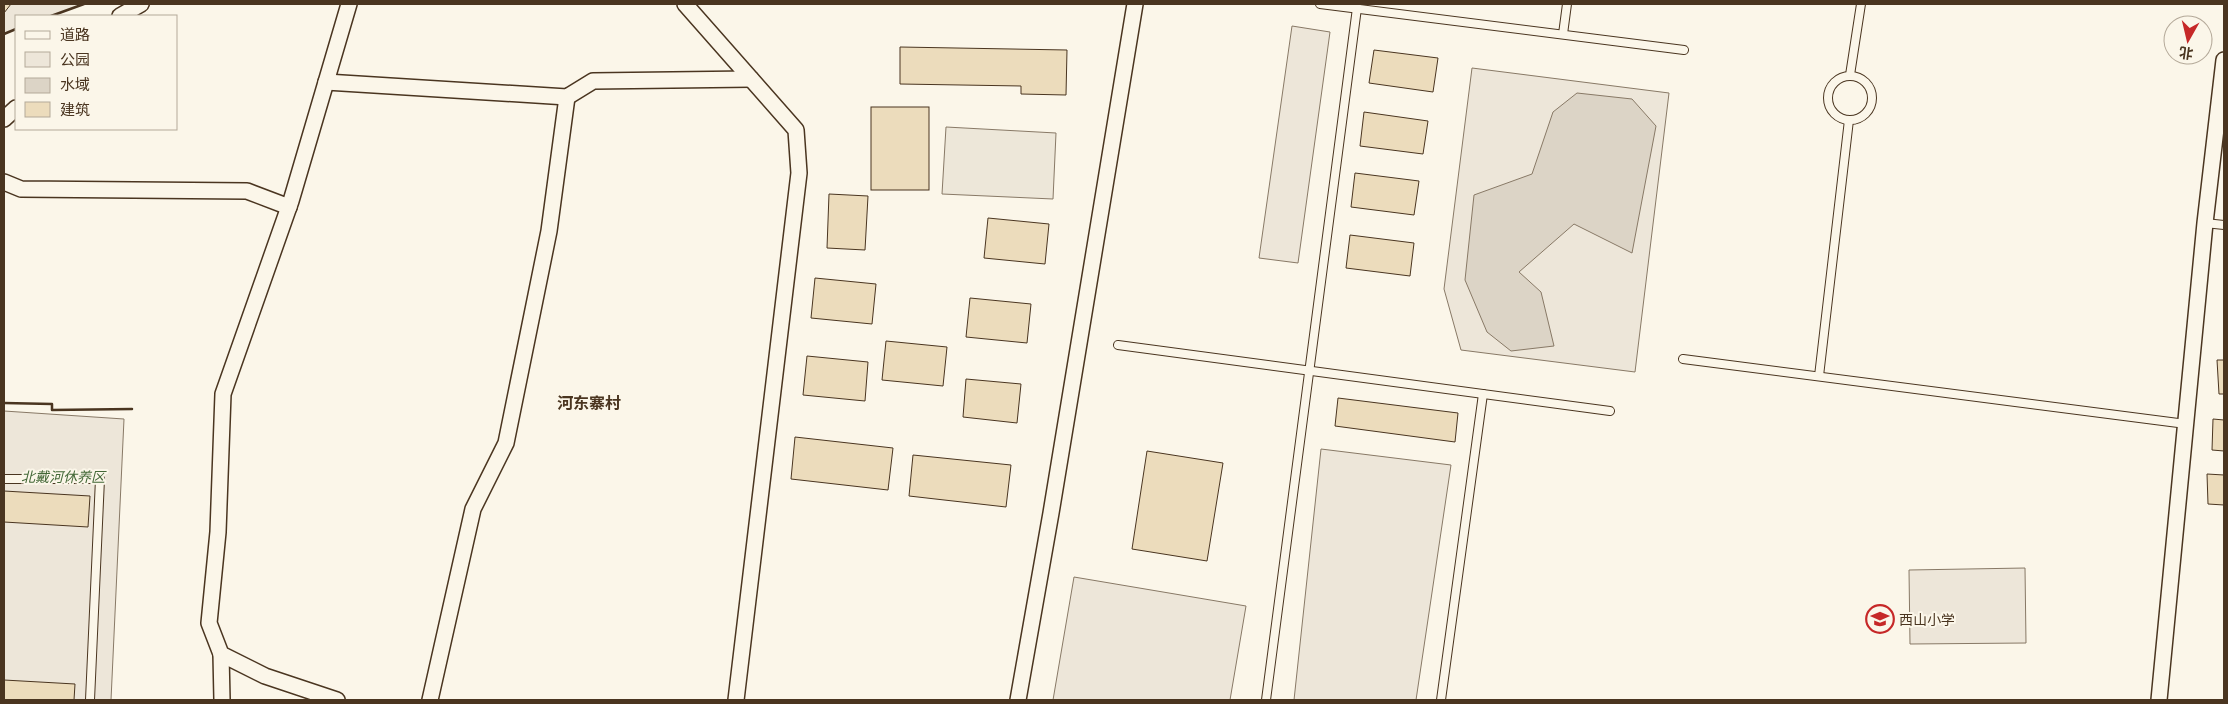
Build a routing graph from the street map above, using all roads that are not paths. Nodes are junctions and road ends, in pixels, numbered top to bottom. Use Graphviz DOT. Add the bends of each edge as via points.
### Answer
graph roads {
  1 [pos="141,4"];
  2 [pos="349,4"];
  3 [pos="685,4"];
  4 [pos="1135,4"];
  5 [pos="1320,4"];
  6 [pos="1567,4"];
  7 [pos="1861,4"];
  8 [pos="1357,8"];
  9 [pos="122,15"];
  10 [pos="1563,34"];
  11 [pos="1684,50"];
  12 [pos="2224,60"];
  13 [pos="1850,75"];
  14 [pos="751,79"];
  15 [pos="326,82"];
  16 [pos="567,97"];
  17 [pos="15,109"];
  18 [pos="4,119"];
  19 [pos="1848,120"];
  20 [pos="4,182"];
  21 [pos="289,207"];
  22 [pos="2205,223"];
  23 [pos="2224,225"];
  24 [pos="1118,345"];
  25 [pos="1683,359"];
  26 [pos="1310,371"];
  27 [pos="1819,376"];
  28 [pos="1483,394"];
  29 [pos="1610,411"];
  30 [pos="2186,424"];
  31 [pos="4,478"];
  32 [pos="221,654"];
  33 [pos="90,700"];
  34 [pos="222,700"];
  35 [pos="337,700"];
  36 [pos="430,700"];
  37 [pos="736,700"];
  38 [pos="1018,700"];
  39 [pos="1266,700"];
  40 [pos="1441,700"];
  41 [pos="2159,700"];
  1 -- 9 [label="street"];
  2 -- 15 [label="street"];
  3 -- 14 [label="street"];
  4 -- 38 [label="street" via="1052,513"];
  5 -- 8 [label="lane"];
  6 -- 10 [label="lane"];
  7 -- 13 [label="lane"];
  8 -- 10 [label="lane"];
  8 -- 26 [label="lane"];
  10 -- 11 [label="lane"];
  12 -- 22 [label="street"];
  13 -- 19 [label="lane" via="1836,80 1827,100 1834,114"];
  13 -- 19 [label="lane" via="1869,85 1872,99 1868,112 1856,120"];
  14 -- 16 [label="street" via="593,81"];
  14 -- 37 [label="street" via="796,130 799,173"];
  15 -- 16 [label="street"];
  15 -- 21 [label="street"];
  16 -- 36 [label="street" via="548,231 506,443 473,509"];
  17 -- 18 [label="street"];
  19 -- 27 [label="lane"];
  20 -- 21 [label="street" via="21,189 247,191"];
  21 -- 32 [label="street" via="223,394 218,532 209,623"];
  22 -- 23 [label="lane"];
  22 -- 30 [label="street"];
  24 -- 26 [label="lane"];
  25 -- 27 [label="lane"];
  26 -- 28 [label="lane"];
  26 -- 39 [label="lane"];
  27 -- 30 [label="lane"];
  28 -- 29 [label="lane"];
  28 -- 40 [label="lane"];
  30 -- 41 [label="street"];
  31 -- 33 [label="lane" via="100,479"];
  32 -- 34 [label="street"];
  32 -- 35 [label="street" via="265,676"];
}
